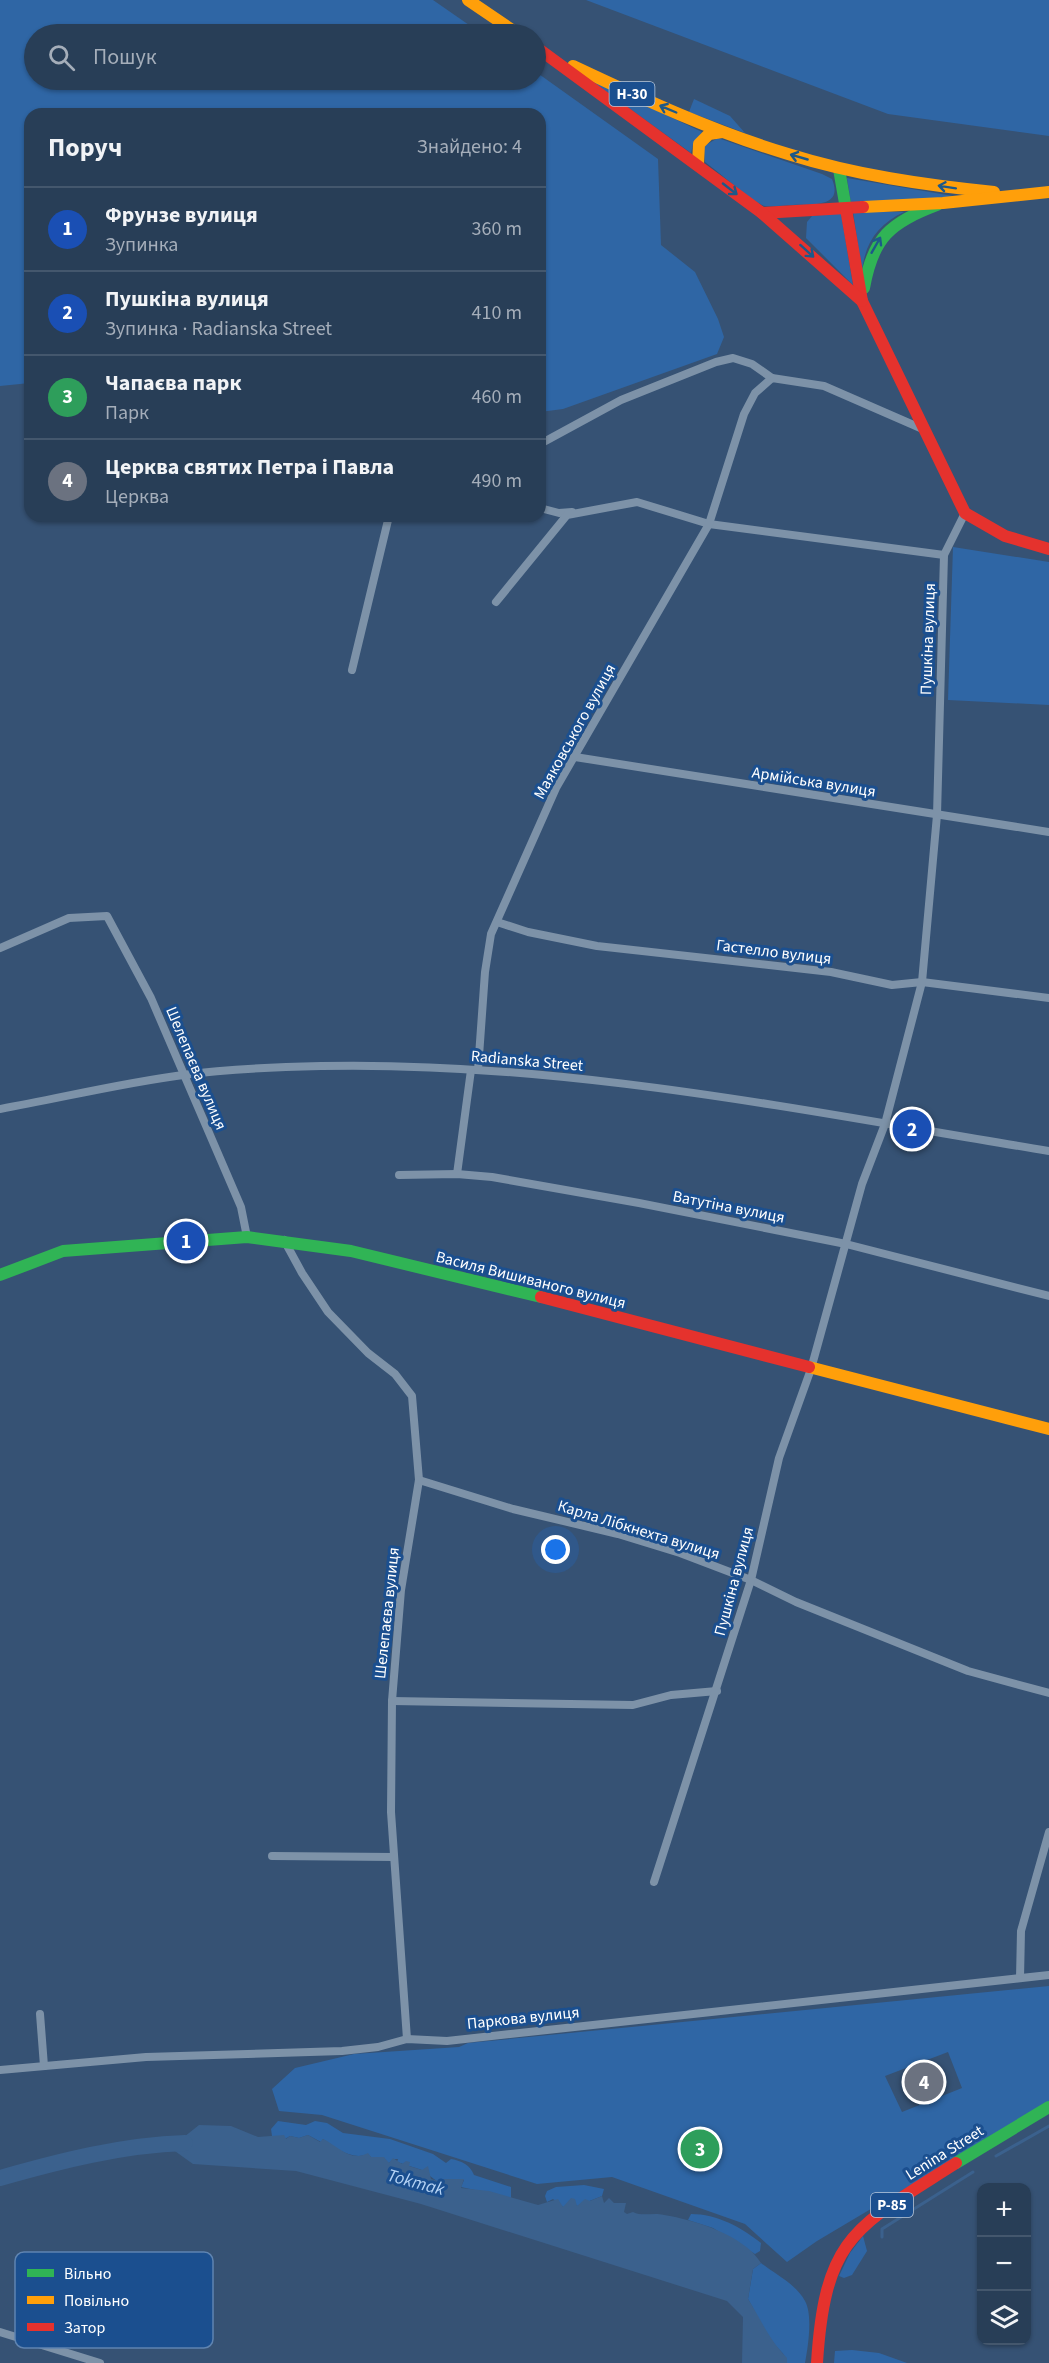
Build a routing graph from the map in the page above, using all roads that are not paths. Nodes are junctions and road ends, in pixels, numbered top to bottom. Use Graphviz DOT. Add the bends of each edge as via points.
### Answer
graph roads {
  1 [pos="468,0"];
  2 [pos="503,24"];
  3 [pos="546,53"];
  4 [pos="546,54"];
  5 [pos="722,132"];
  6 [pos="698,164"];
  7 [pos="839,169"];
  8 [pos="1049,192"];
  9 [pos="1026,194"];
  10 [pos="943,203"];
  11 [pos="846,209"];
  12 [pos="762,213"];
  13 [pos="862,301"];
  14 [pos="772,378"];
  15 [pos="927,431"];
  16 [pos="546,441"];
  17 [pos="546,510"];
  18 [pos="589,510"];
  19 [pos="965,513"];
  20 [pos="388,522"];
  21 [pos="709,524"];
  22 [pos="1049,549"];
  23 [pos="944,555"];
  24 [pos="496,602"];
  25 [pos="352,670"];
  26 [pos="575,757"];
  27 [pos="937,815"];
  28 [pos="1049,832"];
  29 [pos="497,922"];
  30 [pos="0,948"];
  31 [pos="922,982"];
  32 [pos="1049,998"];
  33 [pos="475,1070"];
  34 [pos="184,1075"];
  35 [pos="0,1109"];
  36 [pos="885,1124"];
  37 [pos="1049,1151"];
  38 [pos="457,1174"];
  39 [pos="399,1175"];
  40 [pos="247,1237"];
  41 [pos="284,1239"];
  42 [pos="846,1244"];
  43 [pos="0,1275"];
  44 [pos="1049,1296"];
  45 [pos="811,1369"];
  46 [pos="1049,1429"];
  47 [pos="419,1480"];
  48 [pos="751,1580"];
  49 [pos="717,1691"];
  50 [pos="1049,1693"];
  51 [pos="392,1701"];
  52 [pos="1049,1832"];
  53 [pos="272,1856"];
  54 [pos="393,1857"];
  55 [pos="654,1882"];
  56 [pos="1049,1976"];
  57 [pos="1020,1978"];
  58 [pos="40,2014"];
  59 [pos="407,2039"];
  60 [pos="44,2066"];
  61 [pos="0,2070"];
  62 [pos="1049,2107"];
  63 [pos="0,2332"];
  64 [pos="15,2337"];
  65 [pos="52,2348"];
  66 [pos="100,2363"];
  67 [pos="817,2363"];
  1 -- 2 [label="street"];
  5 -- 3 [label="street, Н-30, one-way"];
  4 -- 6 [label="street, Н-30"];
  5 -- 6 [label="street" via="709,134 699,144"];
  7 -- 5 [label="street, Н-30, one-way"];
  6 -- 12 [label="street, Н-30, one-way"];
  9 -- 7 [label="street, Н-30, one-way" via="962,189"];
  7 -- 11 [label="street"];
  8 -- 9 [label="street, Н-30"];
  9 -- 10 [label="street, Н-30"];
  10 -- 11 [label="street, Н-30"];
  13 -- 10 [label="street, one-way" via="868,263 880,237 908,216"];
  11 -- 12 [label="street, Н-30"];
  11 -- 13 [label="street"];
  12 -- 13 [label="street, one-way"];
  13 -- 15 [label="street"];
  14 -- 15 [label="street" via="824,386"];
  14 -- 16 [label="street" via="752,364 733,358 716,362 621,400"];
  14 -- 21 [label="street, Маяковського вулиця" via="755,393 744,414"];
  15 -- 19 [label="street"];
  17 -- 18 [label="street" via="559,513"];
  18 -- 21 [label="street" via="637,502"];
  18 -- 24 [label="street" via="567,515"];
  19 -- 22 [label="street" via="1021,544"];
  19 -- 23 [label="street, Пушкіна вулиця"];
  20 -- 25 [label="street"];
  21 -- 23 [label="street"];
  21 -- 26 [label="street, Маяковського вулиця"];
  23 -- 27 [label="street, Пушкіна вулиця"];
  26 -- 27 [label="street, Армійська вулиця"];
  26 -- 29 [label="street, Маяковського вулиця" via="556,788"];
  27 -- 28 [label="street, Армійська вулиця"];
  27 -- 31 [label="street, Пушкіна вулиця"];
  29 -- 31 [label="street, Гастелло вулиця" via="597,946 831,972 892,985"];
  29 -- 33 [label="street, Маяковського вулиця" via="484,972"];
  30 -- 34 [label="street, Шелепаєва вулиця" via="69,918 107,916 151,998"];
  31 -- 32 [label="street, Гастелло вулиця"];
  31 -- 36 [label="street, Пушкіна вулиця"];
  33 -- 34 [label="street, Radianska Street" via="321,1066"];
  33 -- 36 [label="street, Radianska Street" via="611,1082"];
  33 -- 38 [label="street, Маяковського вулиця"];
  34 -- 35 [label="street, Radianska Street"];
  34 -- 40 [label="street, Шелепаєва вулиця" via="241,1207"];
  36 -- 37 [label="street, Radianska Street"];
  36 -- 42 [label="street, Пушкіна вулиця" via="862,1184"];
  38 -- 39 [label="street, Ватутіна вулиця"];
  38 -- 42 [label="street, Ватутіна вулиця" via="627,1201"];
  40 -- 41 [label="street, Василя Вишиваного вулиця"];
  40 -- 43 [label="street, Василя Вишиваного вулиця" via="63,1251"];
  41 -- 45 [label="street, Василя Вишиваного вулиця" via="351,1251 570,1305"];
  41 -- 47 [label="street, Шелепаєва вулиця" via="328,1312 395,1374 412,1396"];
  42 -- 44 [label="street, Ватутіна вулиця"];
  42 -- 45 [label="street, Пушкіна вулиця"];
  45 -- 46 [label="street, Василя Вишиваного вулиця"];
  45 -- 48 [label="street, Пушкіна вулиця" via="779,1458"];
  47 -- 48 [label="street, Карла Лібкнехта вулиця" via="628,1538"];
  47 -- 51 [label="street, Шелепаєва вулиця" via="400,1590"];
  48 -- 49 [label="street, Пушкіна вулиця"];
  48 -- 50 [label="street, Карла Лібкнехта вулиця" via="968,1671"];
  49 -- 51 [label="street" via="671,1695 633,1705"];
  49 -- 55 [label="street, Пушкіна вулиця"];
  51 -- 54 [label="street, Шелепаєва вулиця"];
  52 -- 57 [label="street" via="1021,1931"];
  53 -- 54 [label="street"];
  54 -- 59 [label="street, Шелепаєва вулиця"];
  56 -- 57 [label="street, Паркова вулиця"];
  57 -- 59 [label="street, Паркова вулиця" via="447,2042"];
  58 -- 60 [label="street"];
  59 -- 60 [label="street, Паркова вулиця" via="342,2051 146,2056"];
  60 -- 61 [label="street, Паркова вулиця"];
  62 -- 67 [label="street, Lenina Street / Р-85" via="861,2225 831,2272"];
  63 -- 64 [label="street"];
  65 -- 66 [label="street"];
}
